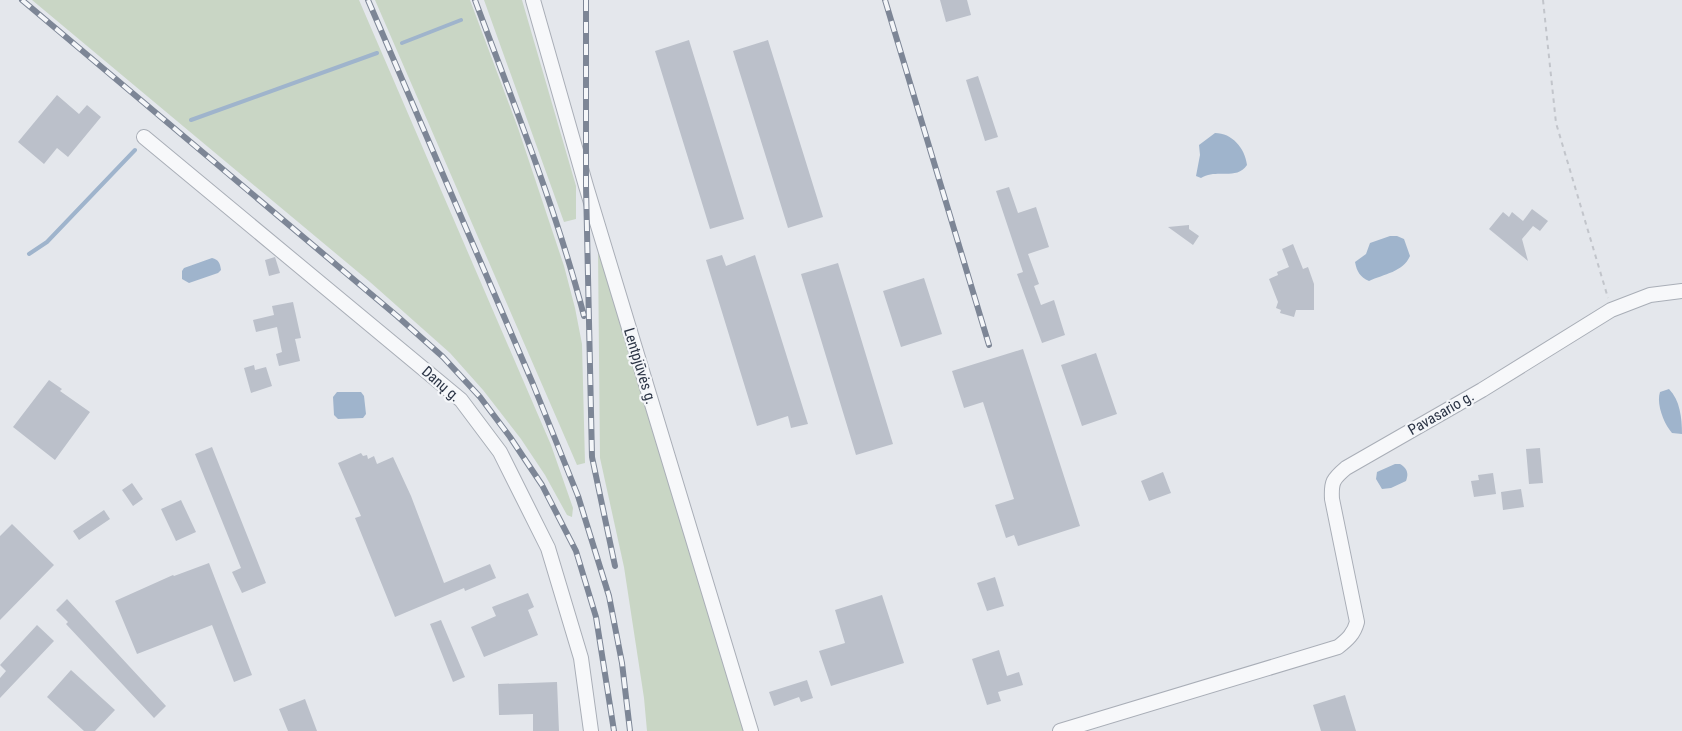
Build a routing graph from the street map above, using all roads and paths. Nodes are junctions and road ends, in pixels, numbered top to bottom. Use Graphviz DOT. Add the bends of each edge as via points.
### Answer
graph roads {
  1 [pos="533,0"];
  2 [pos="1543,0"];
  3 [pos="144,137"];
  4 [pos="1682,291"];
  5 [pos="1611,310"];
  6 [pos="591,731"];
  7 [pos="751,731"];
  8 [pos="1060,731"];
  1 -- 7 [label="street, Lentpjūvės g."];
  2 -- 5 [label="path" via="1556,123"];
  3 -- 6 [label="street, Danų g." via="461,400 500,452 548,548 580,658"];
  4 -- 5 [label="street, Pavasario g." via="1650,295"];
  5 -- 8 [label="street, Pavasario g." via="1336,477 1331,485 1332,499 1357,622 1355,630 1338,647"];
}
